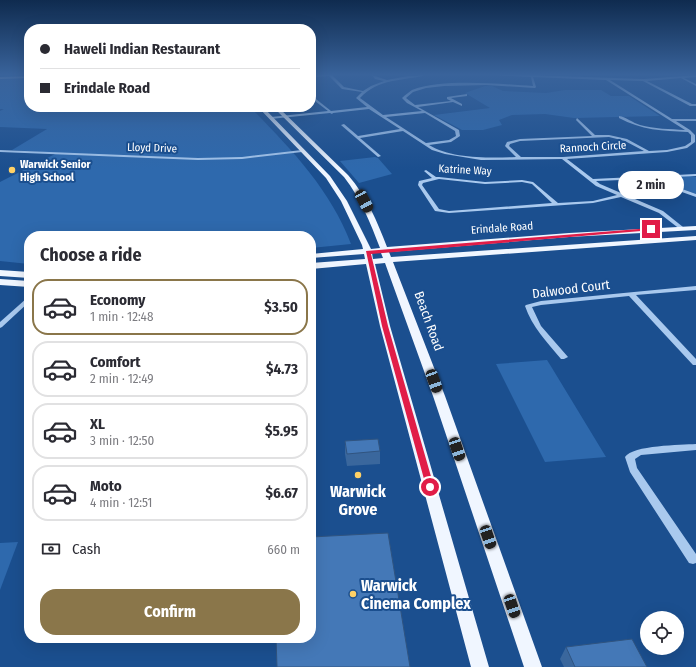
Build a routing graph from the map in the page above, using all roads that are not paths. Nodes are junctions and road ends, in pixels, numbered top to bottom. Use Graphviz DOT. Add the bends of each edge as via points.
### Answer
graph roads {
  1 [pos="324,106"];
  2 [pos="414,106"];
  3 [pos="650,106"];
  4 [pos="370,108"];
  5 [pos="265,112"];
  6 [pos="280,112"];
  7 [pos="424,112"];
  8 [pos="332,113"];
  9 [pos="383,116"];
  10 [pos="286,117"];
  11 [pos="620,117"];
  12 [pos="271,119"];
  13 [pos="577,119"];
  14 [pos="672,120"];
  15 [pos="696,120"];
  16 [pos="343,125"];
  17 [pos="403,130"];
  18 [pos="689,131"];
  19 [pos="357,136"];
  20 [pos="594,136"];
  21 [pos="425,144"];
  22 [pos="0,151"];
  23 [pos="302,151"];
  24 [pos="649,153"];
  25 [pos="379,156"];
  26 [pos="563,158"];
  27 [pos="520,159"];
  28 [pos="426,171"];
  29 [pos="696,175"];
  30 [pos="645,177"];
  31 [pos="434,178"];
  32 [pos="592,180"];
  33 [pos="622,195"];
  34 [pos="696,196"];
  35 [pos="556,204"];
  36 [pos="374,222"];
  37 [pos="681,228"];
  38 [pos="696,228"];
  39 [pos="537,238"];
  40 [pos="696,238"];
  41 [pos="404,249"];
  42 [pos="547,249"];
  43 [pos="368,253"];
  44 [pos="316,255"];
  45 [pos="388,259"];
  46 [pos="350,263"];
  47 [pos="316,266"];
  48 [pos="0,273"];
  49 [pos="24,275"];
  50 [pos="0,282"];
  51 [pos="24,284"];
  52 [pos="696,288"];
  53 [pos="631,294"];
  54 [pos="380,299"];
  55 [pos="24,304"];
  56 [pos="24,310"];
  57 [pos="0,326"];
  58 [pos="0,332"];
  59 [pos="564,357"];
  60 [pos="696,362"];
  61 [pos="696,447"];
  62 [pos="693,559"];
  63 [pos="480,667"];
  64 [pos="533,667"];
  1 -- 8 [label="street"];
  2 -- 7 [label="street"];
  3 -- 14 [label="street"];
  4 -- 8 [label="street"];
  4 -- 9 [label="street, Rannoch Circle"];
  5 -- 12 [label="main road"];
  6 -- 10 [label="main road, Beach Road"];
  7 -- 9 [label="street"];
  7 -- 21 [label="street" via="457,130 458,136 450,141"];
  8 -- 10 [label="street"];
  9 -- 17 [label="street, Rannoch Circle"];
  10 -- 12 [label="street"];
  10 -- 36 [label="main road, Beach Road" via="346,176 364,201"];
  11 -- 18 [label="street" via="642,128"];
  12 -- 23 [label="main road"];
  13 -- 20 [label="street"];
  14 -- 15 [label="street"];
  14 -- 18 [label="street"];
  16 -- 19 [label="street"];
  17 -- 19 [label="street"];
  17 -- 21 [label="street, Rannoch Circle"];
  18 -- 24 [label="street, Rannoch Circle" via="694,140 686,147"];
  19 -- 25 [label="street"];
  20 -- 24 [label="street" via="623,139"];
  20 -- 27 [label="street" via="520,140 508,143 507,146"];
  21 -- 27 [label="street, Rannoch Circle" via="445,153 481,160"];
  22 -- 23 [label="street, Lloyd Drive" via="198,159 242,158"];
  23 -- 43 [label="main road" via="328,177 339,193 356,223"];
  24 -- 26 [label="street, Rannoch Circle"];
  26 -- 27 [label="street, Rannoch Circle"];
  26 -- 32 [label="street"];
  28 -- 31 [label="street"];
  29 -- 30 [label="street"];
  30 -- 32 [label="street"];
  30 -- 34 [label="street"];
  31 -- 35 [label="street, Katrine Way" via="484,183 522,180 533,183"];
  31 -- 35 [label="street, Katrine Way" via="421,182 420,185 437,210 449,212"];
  32 -- 33 [label="street"];
  33 -- 35 [label="street, Katrine Way" via="593,202"];
  33 -- 37 [label="street" via="660,212"];
  36 -- 41 [label="main road" via="387,241"];
  36 -- 45 [label="main road, Beach Road"];
  37 -- 38 [label="main road, Erindale Road"];
  37 -- 39 [label="main road, Erindale Road"];
  39 -- 41 [label="main road, Erindale Road"];
  39 -- 42 [label="main road"];
  40 -- 42 [label="main road, Erindale Road"];
  41 -- 45 [label="main road, Erindale Road"];
  42 -- 45 [label="main road, Erindale Road" via="463,254 408,262"];
  43 -- 44 [label="main road, Erindale Road"];
  43 -- 45 [label="main road, Erindale Road"];
  43 -- 46 [label="main road, Erindale Road"];
  43 -- 54 [label="main road"];
  45 -- 64 [label="main road, Beach Road" via="439,396"];
  46 -- 47 [label="main road, Erindale Road"];
  46 -- 54 [label="main road" via="368,272"];
  48 -- 49 [label="main road"];
  50 -- 51 [label="main road"];
  52 -- 53 [label="street"];
  53 -- 59 [label="street, Dalwood Court" via="541,302 528,306 545,335"];
  53 -- 60 [label="street"];
  54 -- 63 [label="main road" via="385,326"];
  55 -- 57 [label="street"];
  56 -- 58 [label="street"];
  61 -- 62 [label="street" via="640,452 630,457 633,469"];
}
